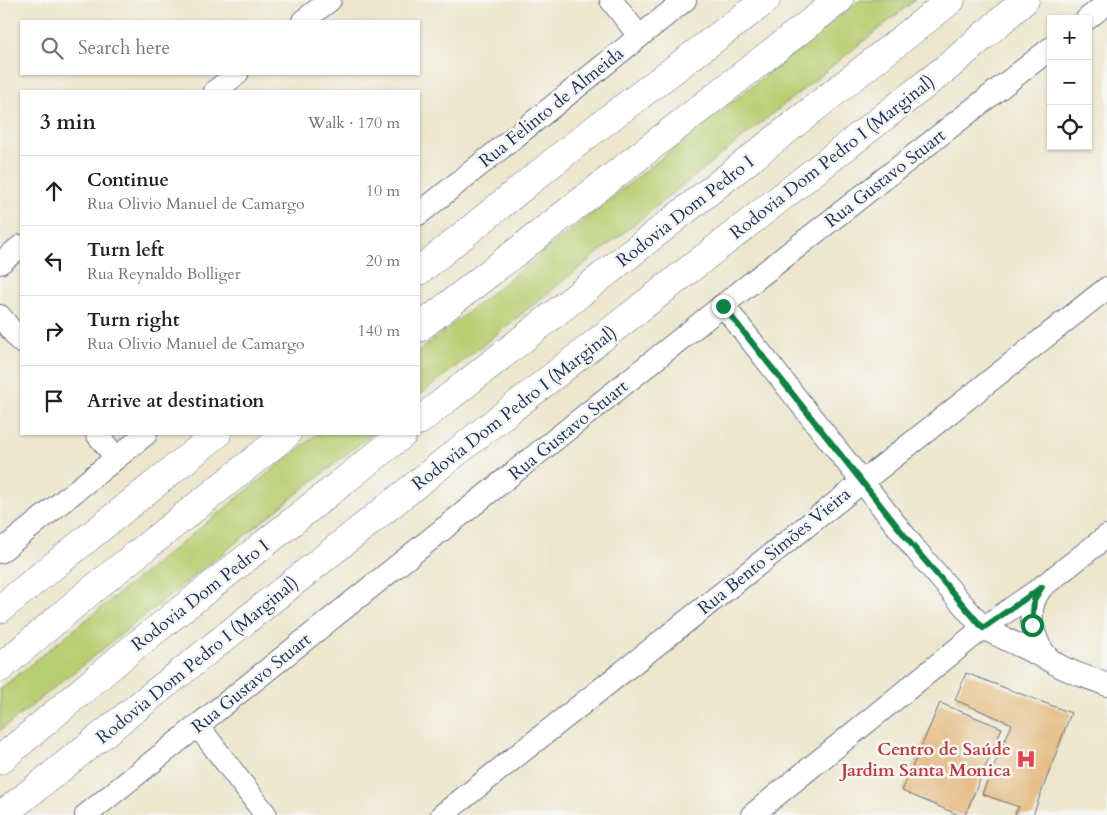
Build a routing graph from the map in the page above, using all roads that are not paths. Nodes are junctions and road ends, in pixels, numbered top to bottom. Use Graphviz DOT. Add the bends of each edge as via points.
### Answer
graph roads {
  1 [pos="330,0"];
  2 [pos="611,0"];
  3 [pos="685,0"];
  4 [pos="766,0"];
  5 [pos="839,0"];
  6 [pos="951,0"];
  7 [pos="1025,0"];
  8 [pos="1107,3"];
  9 [pos="1092,15"];
  10 [pos="304,20"];
  11 [pos="639,36"];
  12 [pos="1047,51"];
  13 [pos="236,75"];
  14 [pos="216,90"];
  15 [pos="420,213"];
  16 [pos="20,247"];
  17 [pos="0,262"];
  18 [pos="420,270"];
  19 [pos="1107,288"];
  20 [pos="723,306"];
  21 [pos="0,316"];
  22 [pos="420,327"];
  23 [pos="20,341"];
  24 [pos="420,420"];
  25 [pos="97,435"];
  26 [pos="145,435"];
  27 [pos="216,435"];
  28 [pos="285,435"];
  29 [pos="402,435"];
  30 [pos="116,458"];
  31 [pos="861,481"];
  32 [pos="1107,536"];
  33 [pos="0,552"];
  34 [pos="1042,587"];
  35 [pos="0,609"];
  36 [pos="983,628"];
  37 [pos="1055,663"];
  38 [pos="0,668"];
  39 [pos="1107,685"];
  40 [pos="198,726"];
  41 [pos="0,760"];
  42 [pos="2,815"];
  43 [pos="86,815"];
  44 [pos="266,815"];
  45 [pos="442,815"];
  46 [pos="752,815"];
  1 -- 10 [label="street"];
  2 -- 11 [label="street"];
  3 -- 11 [label="street, Rua Felinto de Almeida"];
  4 -- 18 [label="highway" via="582,139"];
  5 -- 22 [label="highway"];
  6 -- 24 [label="highway, Rodovia Dom Pedro I"];
  7 -- 42 [label="highway, Rodovia Dom Pedro I (Marginal)" via="950,65 474,438"];
  8 -- 9 [label="street"];
  11 -- 15 [label="street, Rua Felinto de Almeida"];
  12 -- 20 [label="street, Rua Gustavo Stuart"];
  13 -- 14 [label="street"];
  16 -- 17 [label="street"];
  19 -- 31 [label="street, Rua Bento Simões Vieira"];
  20 -- 31 [label="street"];
  20 -- 40 [label="street, Rua Gustavo Stuart"];
  21 -- 23 [label="street"];
  25 -- 30 [label="street"];
  26 -- 30 [label="street"];
  27 -- 35 [label="highway"];
  28 -- 38 [label="highway"];
  29 -- 41 [label="highway, Rodovia Dom Pedro I" via="129,651"];
  30 -- 33 [label="street"];
  31 -- 36 [label="street"];
  31 -- 45 [label="street, Rua Bento Simões Vieira"];
  32 -- 34 [label="street"];
  34 -- 36 [label="street"];
  34 -- 37 [label="street" via="1034,600 1032,625 1044,651"];
  36 -- 37 [label="street"];
  36 -- 46 [label="street"];
  37 -- 39 [label="street"];
  40 -- 43 [label="street, Rua Gustavo Stuart"];
  40 -- 44 [label="street"];
}
